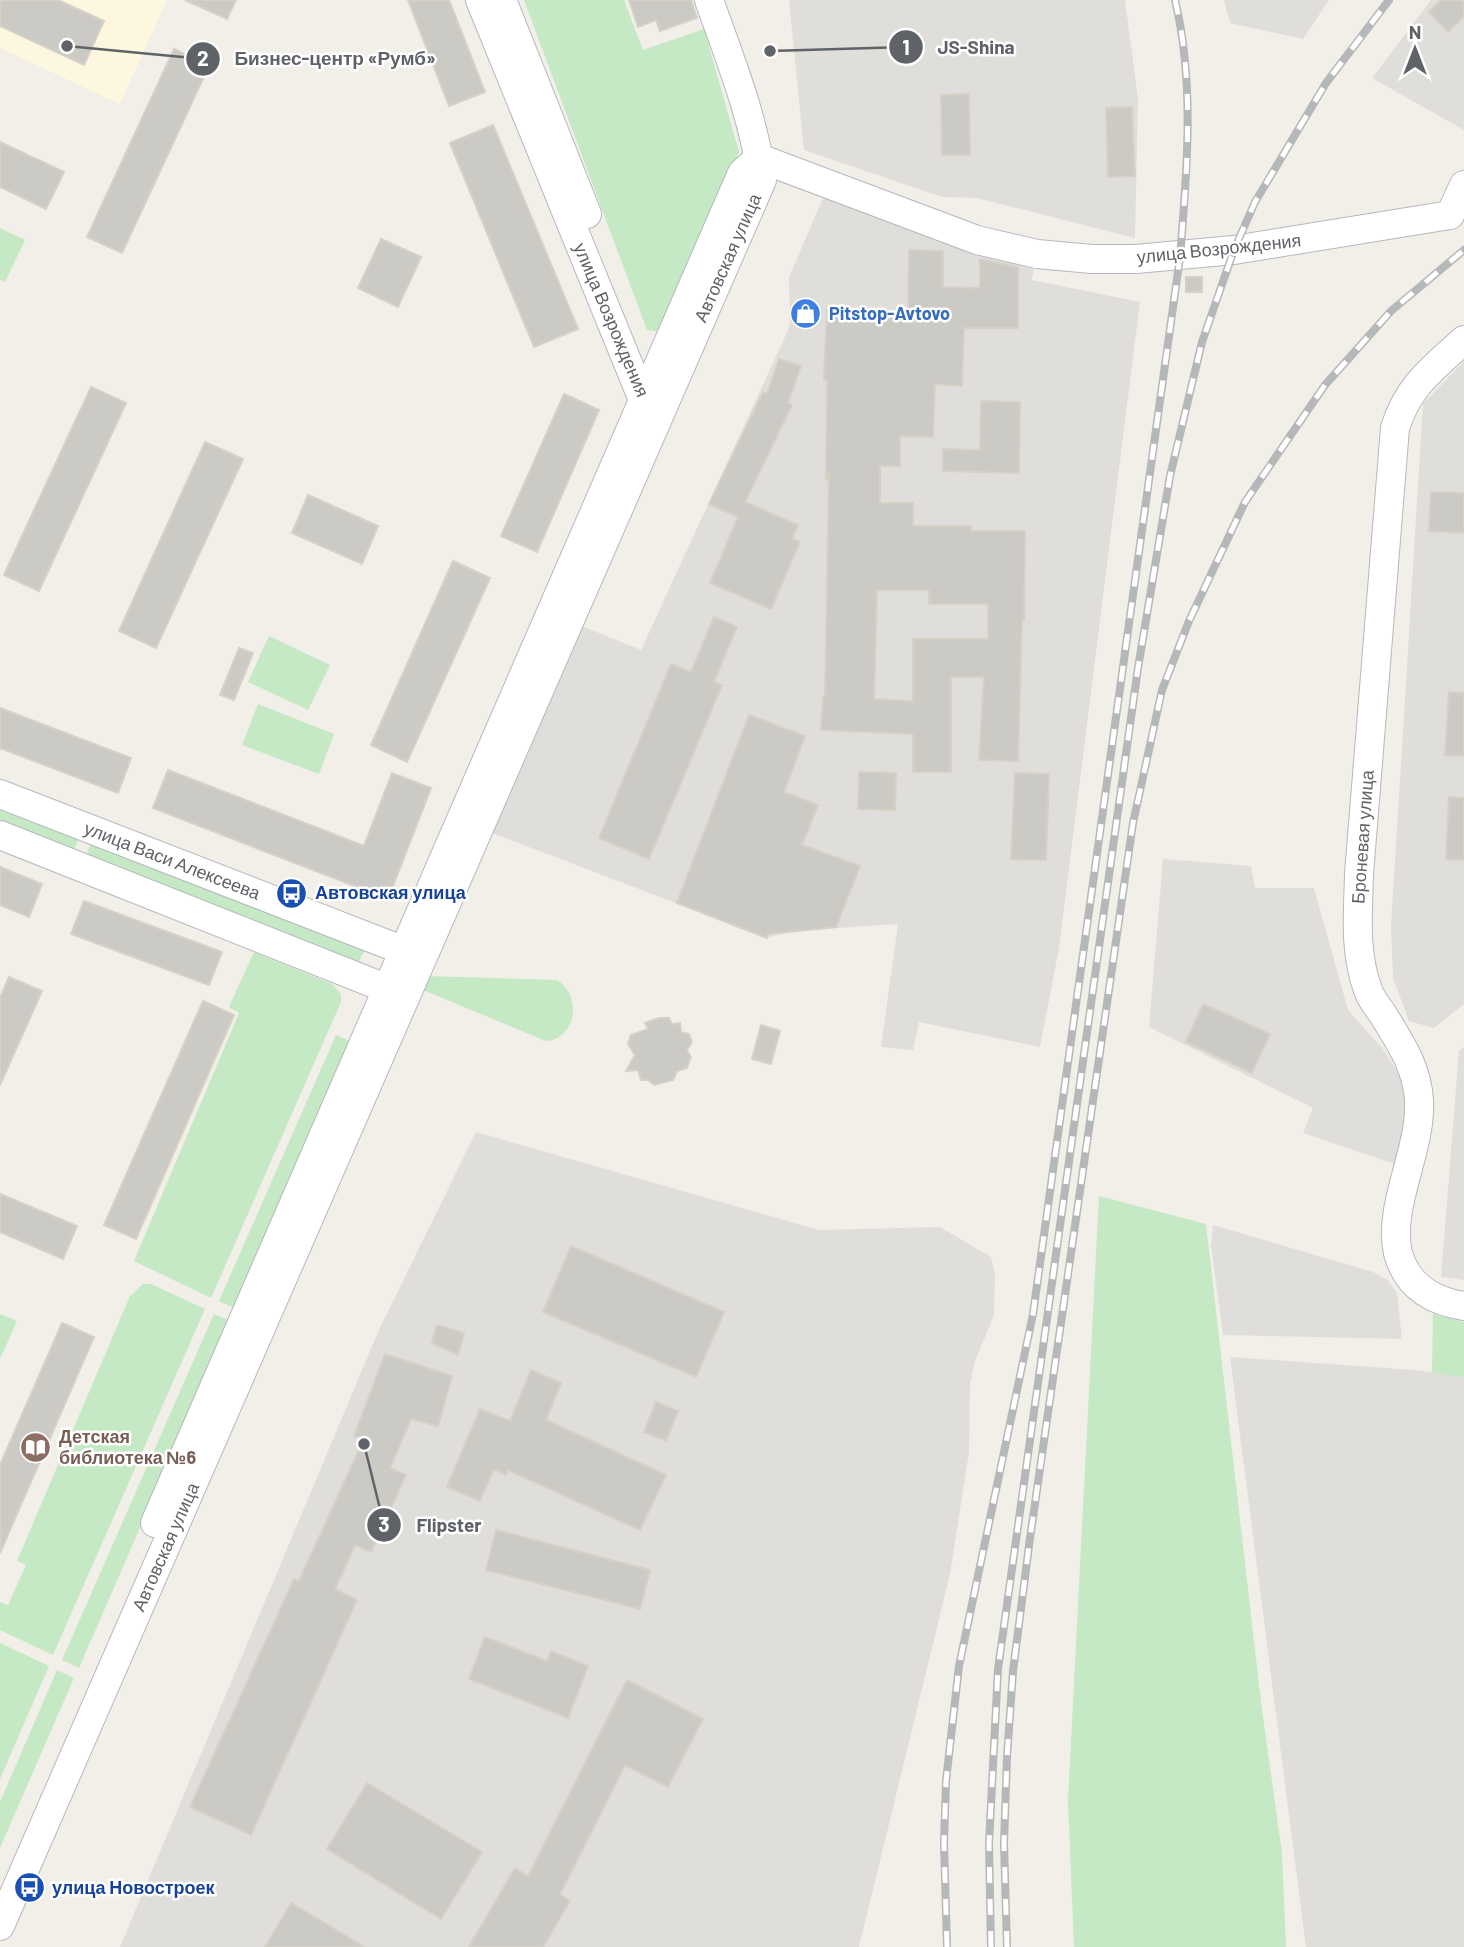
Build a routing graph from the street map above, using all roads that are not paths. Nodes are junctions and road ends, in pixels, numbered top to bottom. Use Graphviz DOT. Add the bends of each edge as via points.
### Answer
graph roads {
  1 [pos="480,0"];
  2 [pos="502,0"];
  3 [pos="709,0"];
  4 [pos="759,158"];
  5 [pos="1464,185"];
  6 [pos="1457,225"];
  7 [pos="1464,340"];
  8 [pos="651,398"];
  9 [pos="0,794"];
  10 [pos="0,835"];
  11 [pos="413,954"];
  12 [pos="397,992"];
  13 [pos="1464,1306"];
  14 [pos="0,1878"];
  15 [pos="0,1926"];
  1 -- 8 [label="street, улица Возрождения"];
  2 -- 8 [label="street, улица Возрождения"];
  3 -- 4 [label="street" via="746,102"];
  4 -- 6 [label="street, улица Возрождения" via="977,240 1037,254 1136,260"];
  4 -- 8 [label="street, Автовская улица" via="742,173"];
  4 -- 8 [label="street, Автовская улица" via="762,180"];
  5 -- 6 [label="street, улица Возрождения"];
  7 -- 13 [label="street, Броневая улица" via="1409,394 1395,428 1357,930 1369,993 1414,1069 1419,1100 1418,1130 1396,1228 1398,1252 1409,1276 1424,1293"];
  8 -- 11 [label="street, Автовская улица"];
  9 -- 11 [label="street, улица Васи Алексеева"];
  10 -- 12 [label="street"];
  11 -- 12 [label="street, Автовская улица"];
  12 -- 14 [label="street, Автовская улица"];
  12 -- 15 [label="street, Автовская улица"];
}
